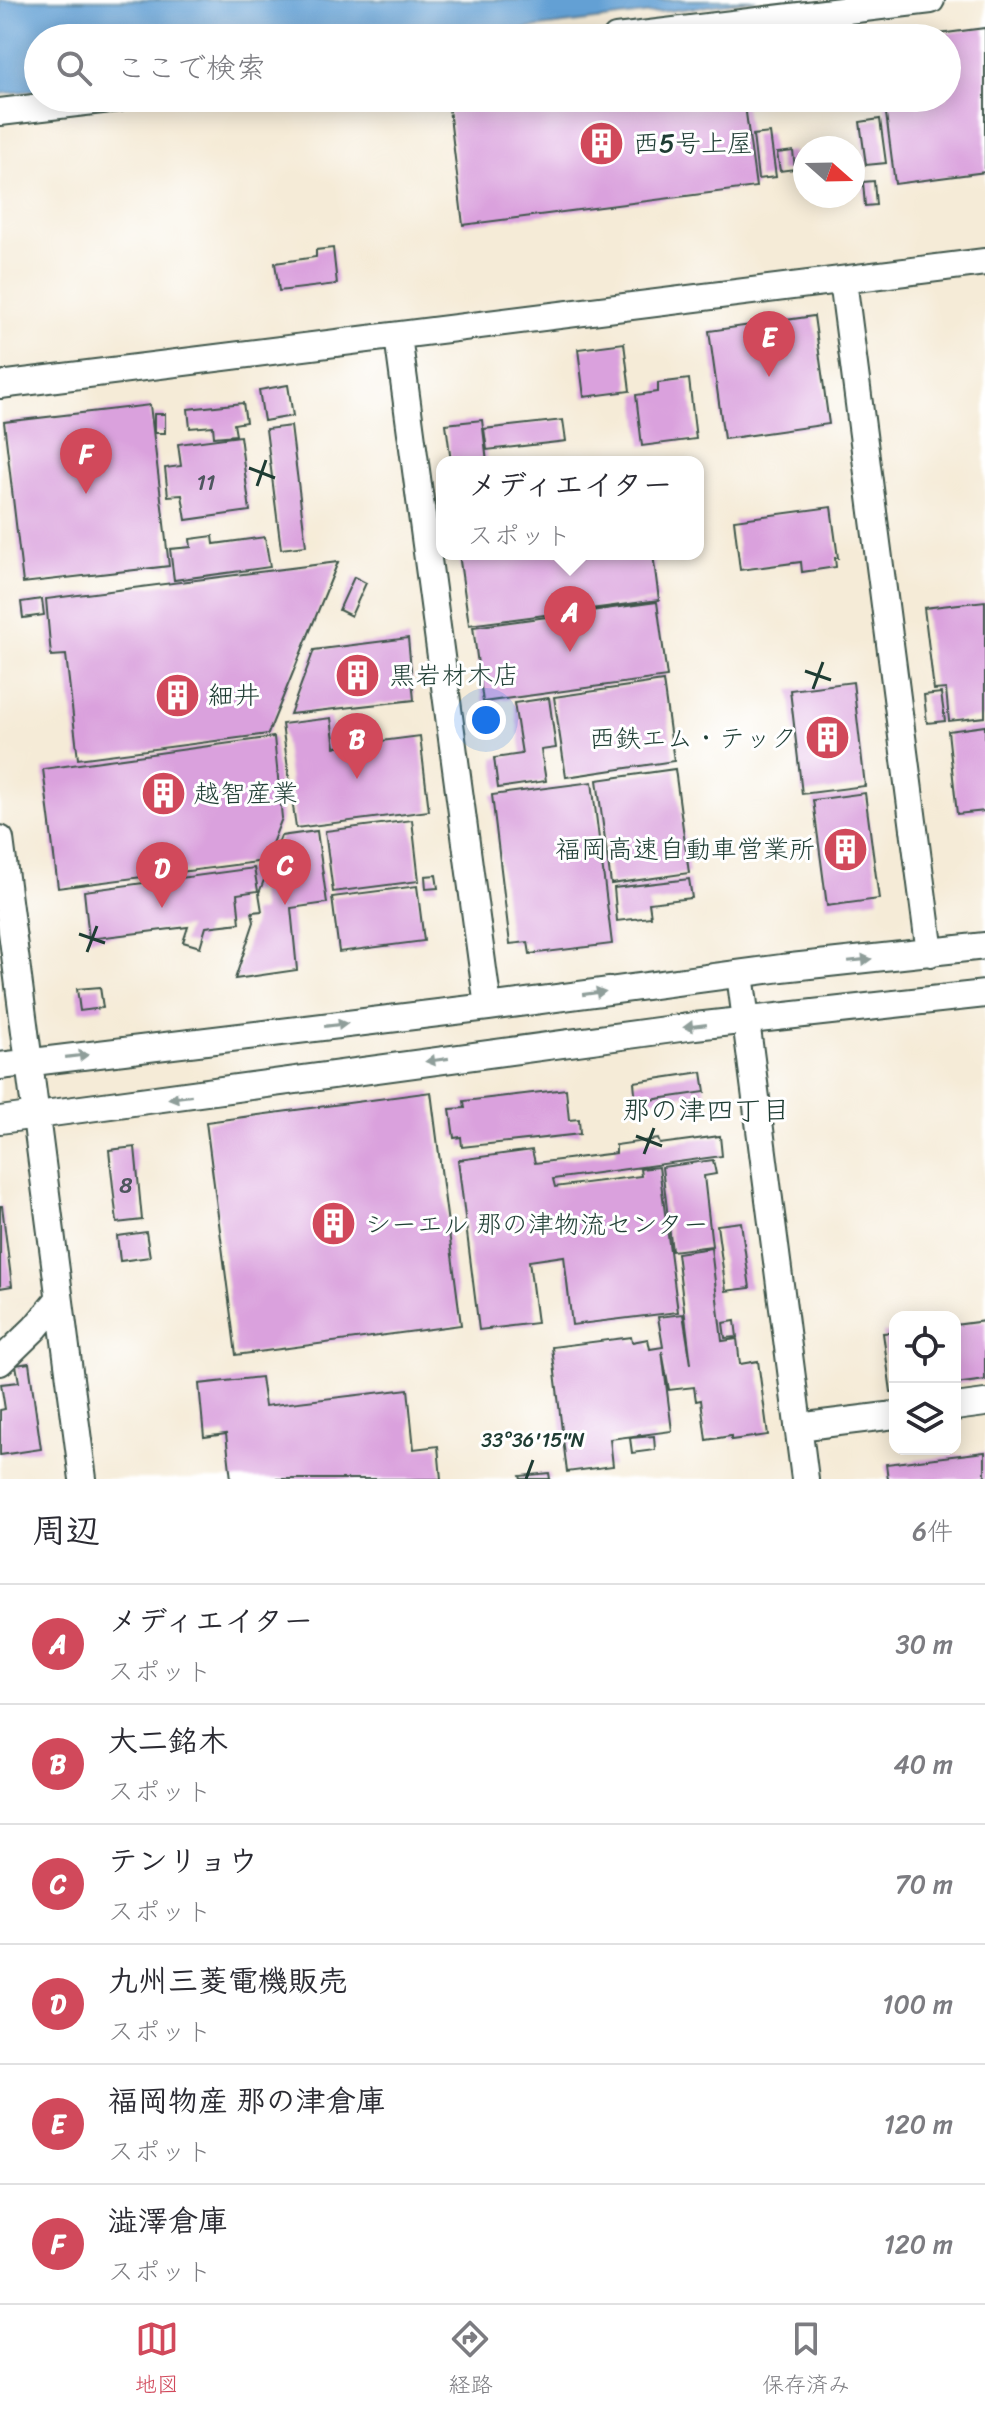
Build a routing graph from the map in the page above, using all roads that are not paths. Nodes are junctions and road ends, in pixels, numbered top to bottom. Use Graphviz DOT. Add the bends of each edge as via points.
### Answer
graph roads {
  1 [pos="931,0"];
  2 [pos="732,24"];
  3 [pos="24,109"];
  4 [pos="0,112"];
  5 [pos="985,262"];
  6 [pos="843,280"];
  7 [pos="398,336"];
  8 [pos="0,385"];
  9 [pos="1,852"];
  10 [pos="985,946"];
  11 [pos="930,953"];
  12 [pos="740,974"];
  13 [pos="985,994"];
  14 [pos="488,1007"];
  15 [pos="746,1020"];
  16 [pos="29,1062"];
  17 [pos="0,1066"];
  18 [pos="36,1116"];
  19 [pos="0,1120"];
  20 [pos="59,1299"];
  21 [pos="0,1362"];
  22 [pos="985,1403"];
  23 [pos="961,1406"];
  24 [pos="889,1416"];
  25 [pos="798,1427"];
  26 [pos="83,1479"];
  27 [pos="805,1479"];
  1 -- 2 [label="street"];
  3 -- 4 [label="street"];
  5 -- 6 [label="street"];
  6 -- 7 [label="street"];
  6 -- 11 [label="street"];
  7 -- 8 [label="street"];
  7 -- 14 [label="street"];
  9 -- 16 [label="street"];
  10 -- 11 [label="street"];
  12 -- 11 [label="street, one-way"];
  14 -- 12 [label="street, one-way"];
  12 -- 15 [label="street"];
  13 -- 15 [label="street"];
  16 -- 14 [label="street, one-way"];
  15 -- 18 [label="street, one-way"];
  15 -- 25 [label="street"];
  16 -- 17 [label="street"];
  16 -- 18 [label="street"];
  18 -- 19 [label="street"];
  18 -- 20 [label="street"];
  20 -- 21 [label="street"];
  20 -- 26 [label="street"];
  22 -- 23 [label="street"];
  24 -- 25 [label="street"];
  25 -- 27 [label="street"];
}
